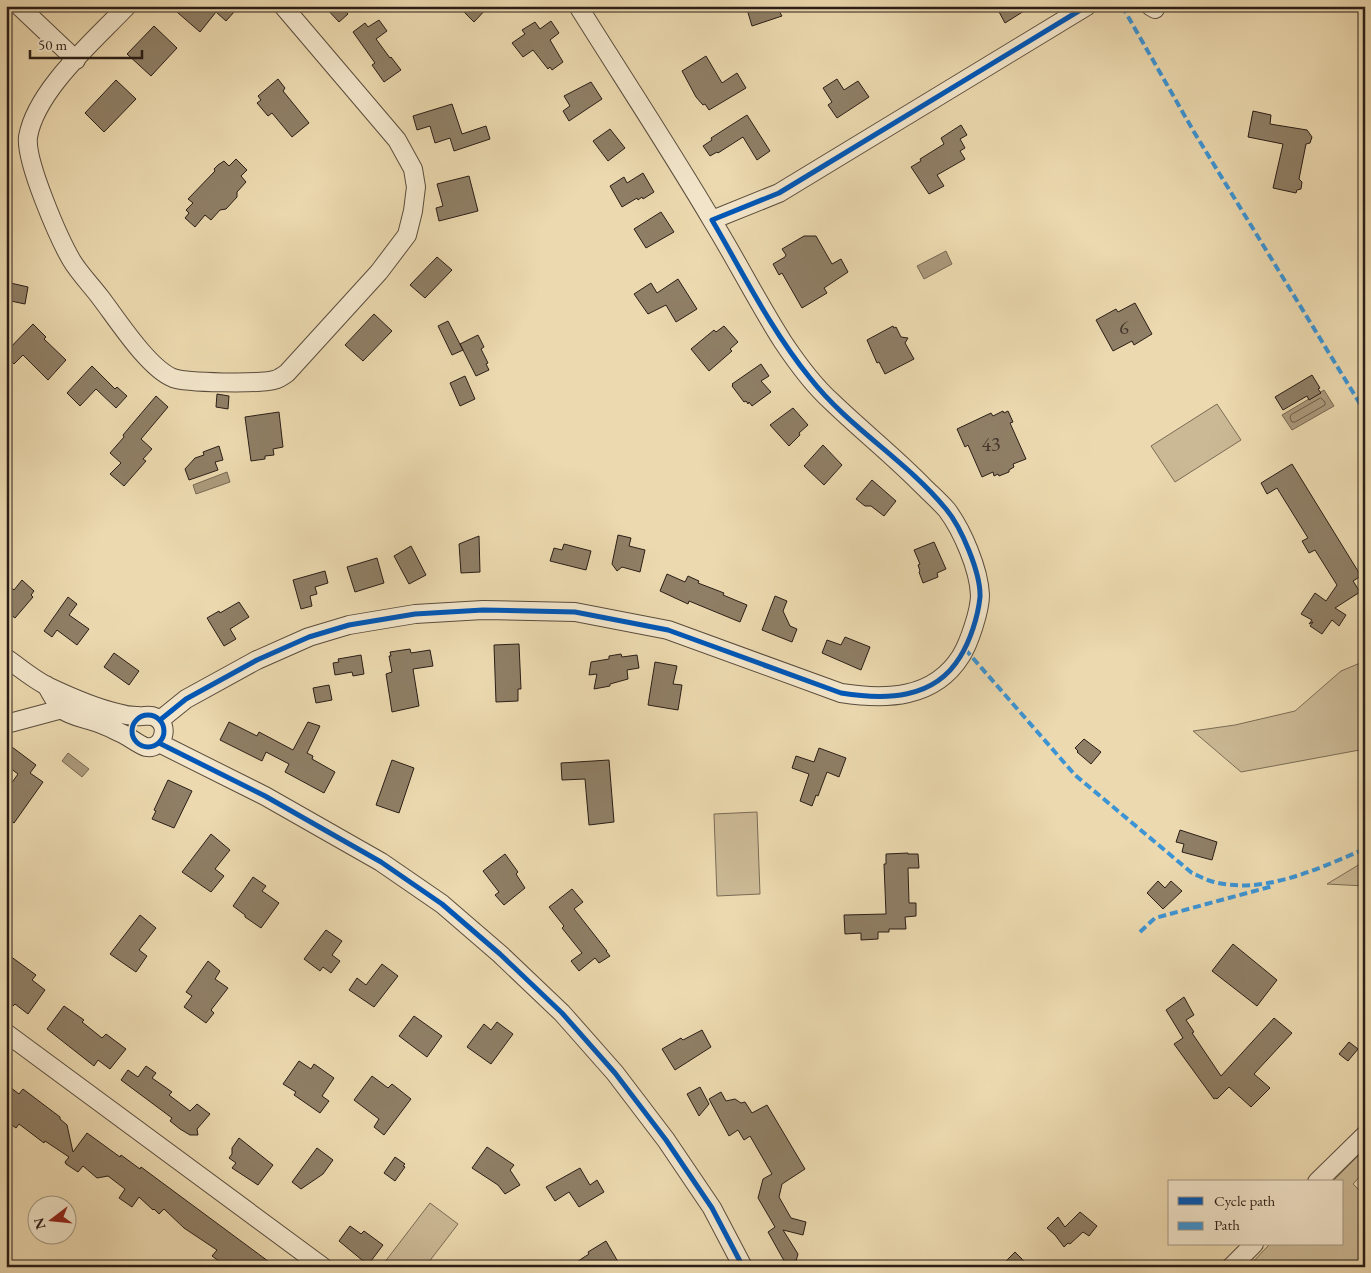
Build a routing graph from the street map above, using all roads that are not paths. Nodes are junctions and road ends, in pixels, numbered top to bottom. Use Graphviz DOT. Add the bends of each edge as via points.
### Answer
graph roads {
  1 [pos="20,6"];
  2 [pos="127,6"];
  3 [pos="283,6"];
  4 [pos="578,6"];
  5 [pos="1087,6"];
  6 [pos="76,60"];
  7 [pos="712,220"];
  8 [pos="6,658"];
  9 [pos="65,702"];
  10 [pos="140,717"];
  11 [pos="160,720"];
  12 [pos="6,724"];
  13 [pos="134,739"];
  14 [pos="159,743"];
  15 [pos="6,1033"];
  16 [pos="1365,1135"];
  17 [pos="1319,1180"];
  18 [pos="1252,1246"];
  19 [pos="323,1267"];
  20 [pos="743,1267"];
  21 [pos="1231,1267"];
  1 -- 6 [label="street"];
  2 -- 6 [label="street"];
  3 -- 6 [label="street" via="397,140 413,169 416,187 407,234 379,272 288,374 276,380 191,381 173,378 158,369 138,347 73,262 56,230 30,160 28,140 32,120 41,102"];
  4 -- 7 [label="street"];
  5 -- 7 [label="street" via="779,193"];
  7 -- 11 [label="street" via="783,341 810,379 914,476 946,510 964,538 980,596 974,624 955,666 938,681 916,692 859,696 841,693 668,630 575,612 483,610 415,614 348,625 308,637 257,660 186,699"];
  8 -- 9 [label="street"];
  9 -- 10 [label="street"];
  9 -- 12 [label="street"];
  9 -- 13 [label="street" via="72,715"];
  10 -- 11 [label="street" via="154,716"];
  10 -- 13 [label="street" via="134,724"];
  11 -- 14 [label="street" via="164,736"];
  13 -- 14 [label="street" via="146,747"];
  14 -- 20 [label="street" via="265,796 381,862 442,904 500,954 562,1014 626,1088 712,1208"];
  15 -- 19 [label="street"];
  16 -- 17 [label="street"];
  18 -- 21 [label="street"];
}
